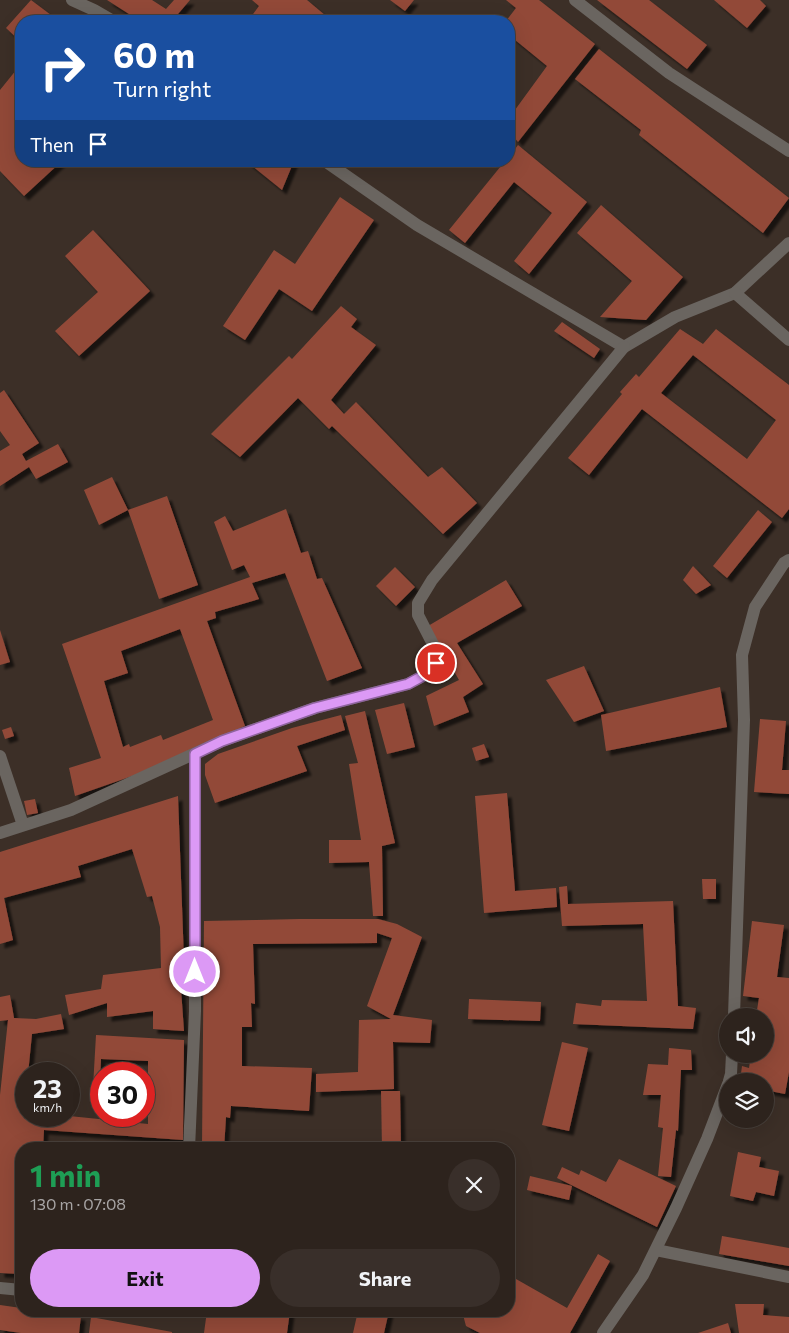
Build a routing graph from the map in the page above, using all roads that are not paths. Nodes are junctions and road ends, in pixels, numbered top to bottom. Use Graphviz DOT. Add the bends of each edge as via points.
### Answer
graph roads {
  1 [pos="72,0"];
  2 [pos="575,0"];
  3 [pos="103,15"];
  4 [pos="789,151"];
  5 [pos="334,167"];
  6 [pos="789,243"];
  7 [pos="735,294"];
  8 [pos="789,340"];
  9 [pos="624,347"];
  10 [pos="789,560"];
  11 [pos="195,754"];
  12 [pos="0,756"];
  13 [pos="23,826"];
  14 [pos="0,833"];
  15 [pos="734,1008"];
  16 [pos="719,1106"];
  17 [pos="188,1142"];
  18 [pos="656,1250"];
  19 [pos="789,1277"];
  20 [pos="0,1288"];
  21 [pos="15,1289"];
  22 [pos="603,1333"];
  1 -- 3 [label="street"];
  2 -- 4 [label="street" via="669,73"];
  5 -- 9 [label="street" via="417,225"];
  6 -- 7 [label="street"];
  7 -- 8 [label="street"];
  7 -- 9 [label="street" via="675,317"];
  9 -- 11 [label="street" via="425,591 418,603 418,615 437,652 436,663 430,672 408,684 315,708"];
  10 -- 15 [label="street" via="755,607 742,655 744,720"];
  11 -- 13 [label="street" via="72,810"];
  11 -- 17 [label="street" via="195,1011"];
  12 -- 13 [label="street"];
  13 -- 14 [label="street"];
  16 -- 18 [label="street"];
  18 -- 19 [label="street"];
  18 -- 22 [label="street"];
  20 -- 21 [label="street"];
}
